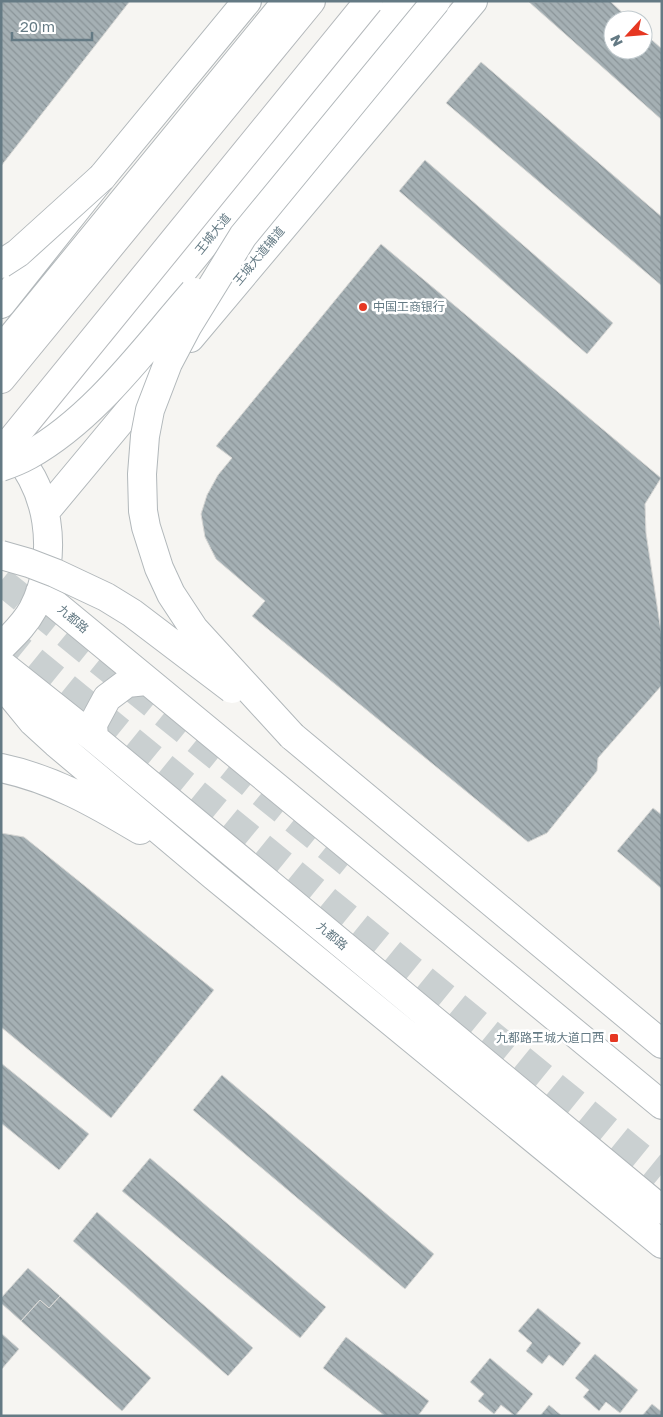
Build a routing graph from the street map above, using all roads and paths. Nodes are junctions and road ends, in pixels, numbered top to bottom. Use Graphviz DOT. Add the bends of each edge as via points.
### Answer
graph roads {
  1 [pos="239,1"];
  2 [pos="247,1"];
  3 [pos="287,1"];
  4 [pos="311,1"];
  5 [pos="370,1"];
  6 [pos="402,1"];
  7 [pos="436,1"];
  8 [pos="472,1"];
  9 [pos="102,177"];
  10 [pos="243,236"];
  11 [pos="1,264"];
  12 [pos="1,294"];
  13 [pos="1,304"];
  14 [pos="1,350"];
  15 [pos="1,379"];
  16 [pos="1,441"];
  17 [pos="9,462"];
  18 [pos="45,512"];
  19 [pos="1,555"];
  20 [pos="40,592"];
  21 [pos="1,647"];
  22 [pos="1,664"];
  23 [pos="146,681"];
  24 [pos="1,683"];
  25 [pos="292,736"];
  26 [pos="94,738"];
  27 [pos="1,768"];
  28 [pos="214,876"];
  29 [pos="662,1044"];
  30 [pos="662,1105"];
  31 [pos="662,1210"];
  32 [pos="662,1244"];
  1 -- 12 [label="main road"];
  2 -- 9 [label="main road"];
  3 -- 14 [label="main road"];
  4 -- 15 [label="main road"];
  5 -- 17 [label="main road, 王城大道, bridge"];
  6 -- 17 [label="main road, 王城大道"];
  7 -- 10 [label="main road, bridge"];
  8 -- 18 [label="main road, 王城大道辅道"];
  9 -- 11 [label="main road, bridge" via="18,253"];
  9 -- 13 [label="main road, bridge"];
  10 -- 17 [label="main road, bridge" via="115,383 83,415 44,446"];
  10 -- 25 [label="main road, bridge" via="168,363 153,402 143,452 143,511 159,568 194,629"];
  16 -- 17 [label="main road" via="8,447"];
  17 -- 18 [label="main road" via="36,488"];
  18 -- 20 [label="main road" via="48,562"];
  19 -- 25 [label="main road, bridge" via="55,573 132,613"];
  20 -- 21 [label="main road" via="19,629"];
  20 -- 23 [label="main road, 九都路"];
  22 -- 26 [label="main road, 九都路"];
  23 -- 26 [label="main road" via="128,683 107,698 93,724"];
  23 -- 30 [label="main road, 九都路"];
  24 -- 28 [label="main road" via="39,728"];
  25 -- 29 [label="main road"];
  26 -- 31 [label="main road, 九都路"];
  27 -- 28 [label="main road" via="67,789"];
  28 -- 32 [label="main road"];
}
